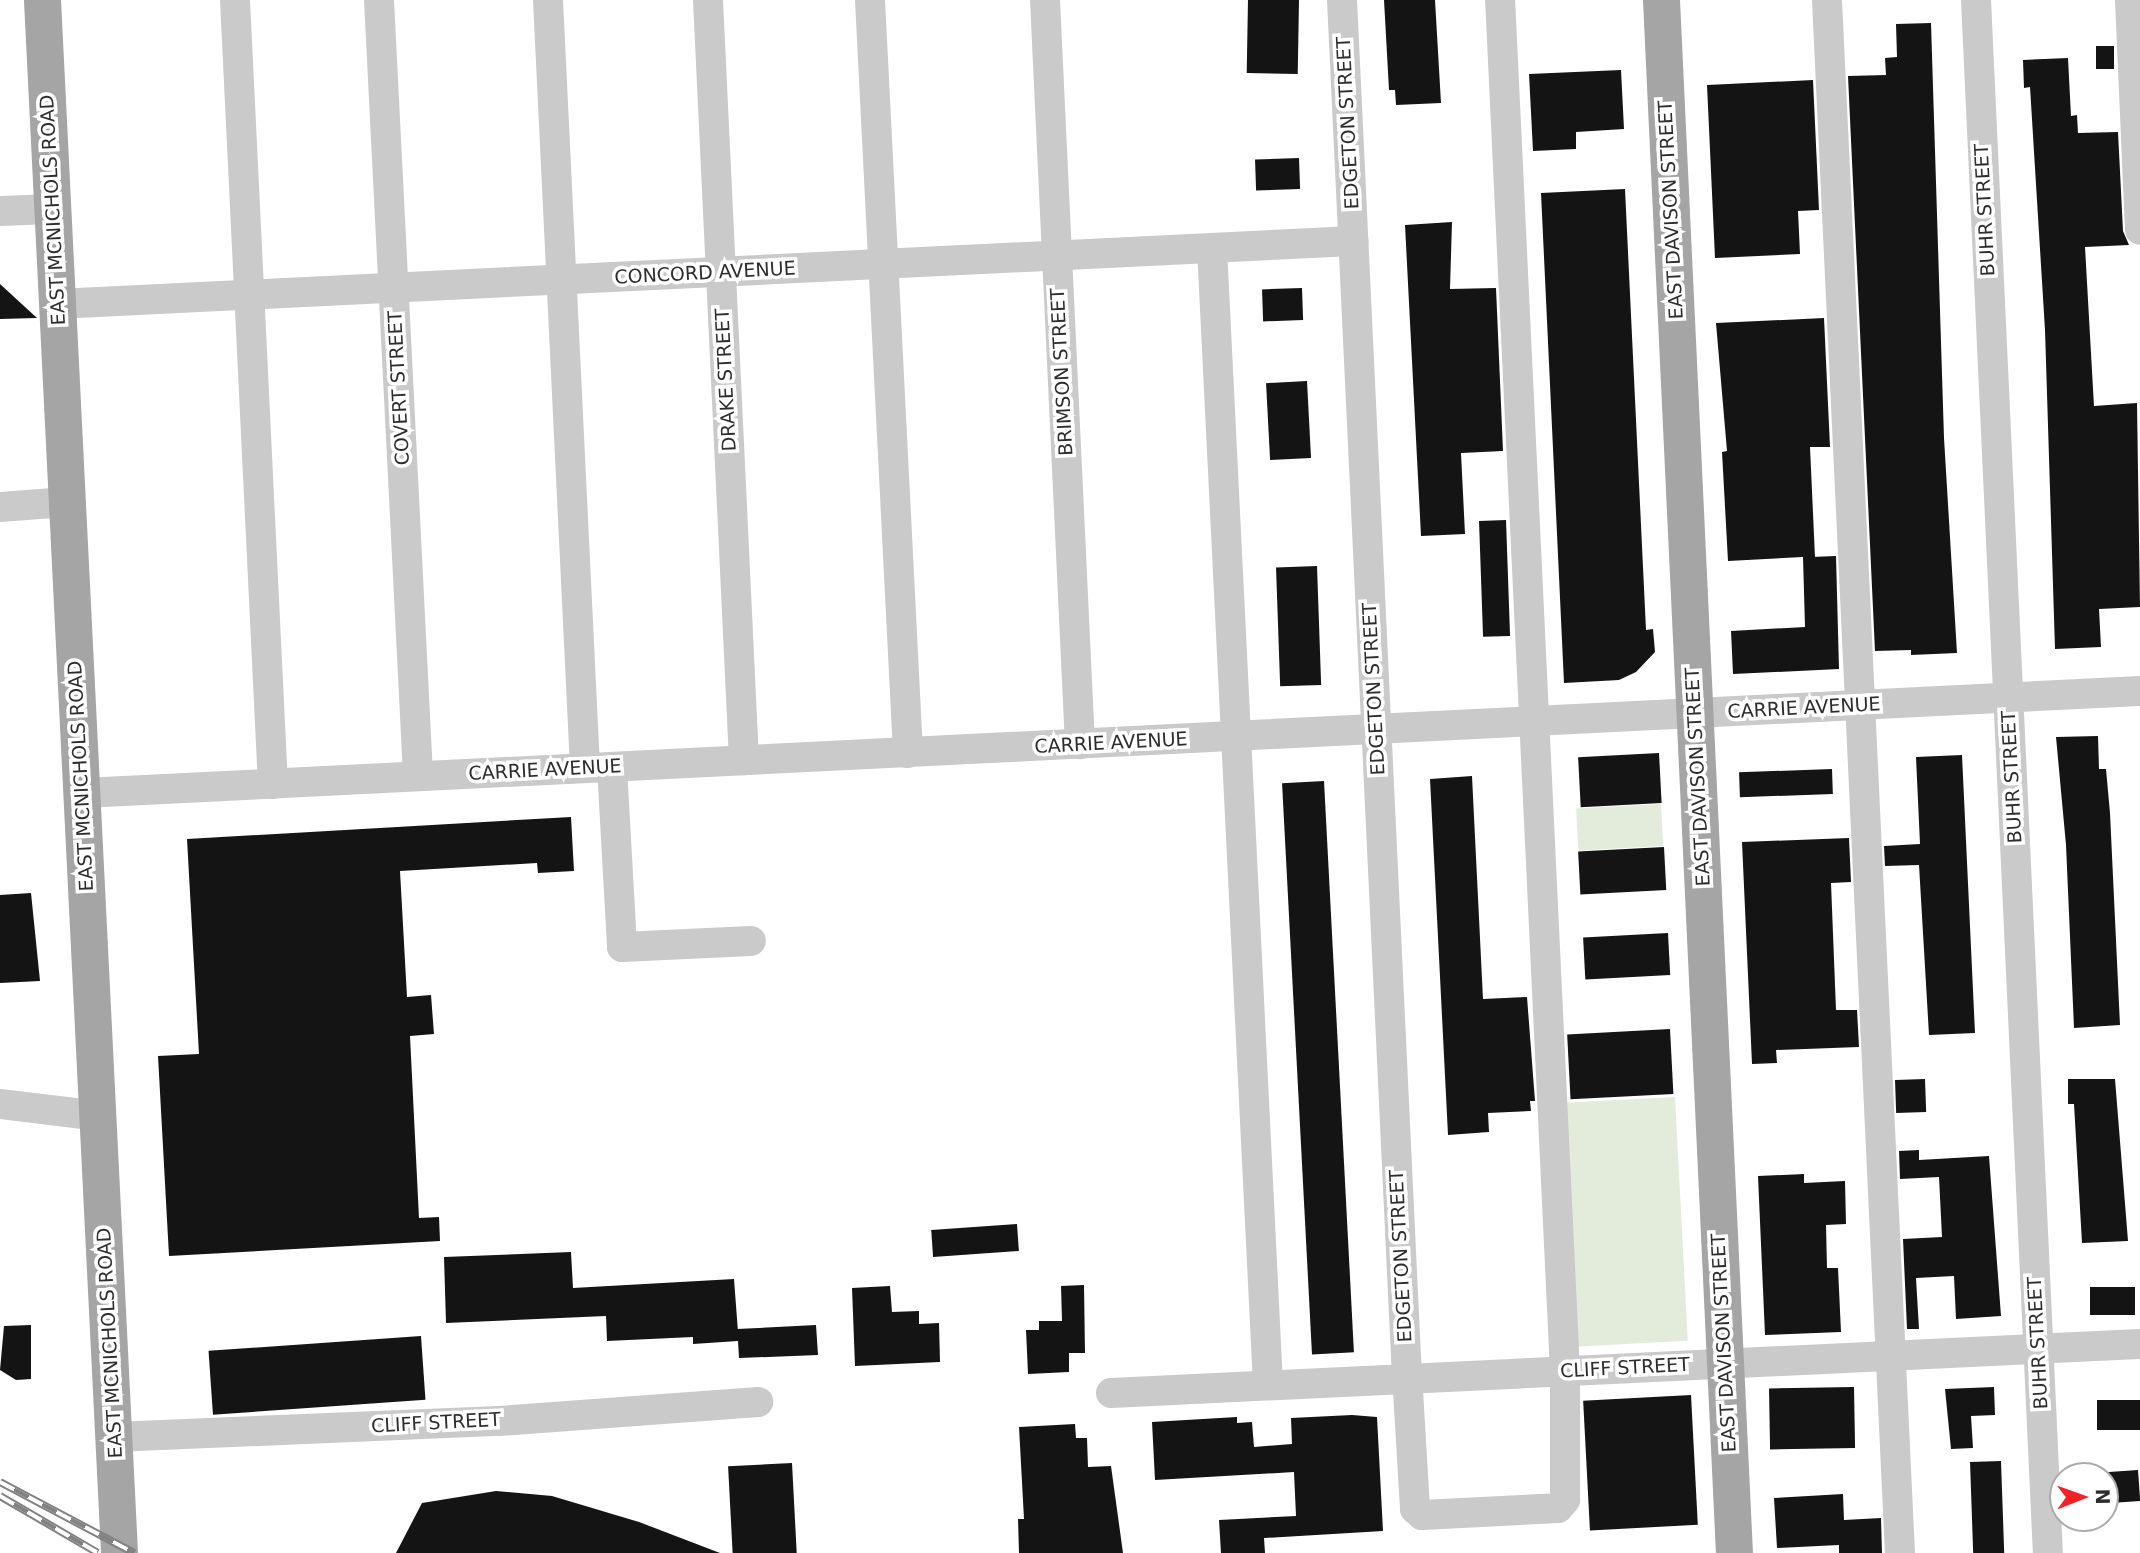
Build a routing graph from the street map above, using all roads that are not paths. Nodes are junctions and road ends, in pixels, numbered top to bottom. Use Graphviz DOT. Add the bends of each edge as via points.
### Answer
graph roads {
  1 [pos="42,0"];
  2 [pos="235,0"];
  3 [pos="380,0"];
  4 [pos="548,0"];
  5 [pos="708,0"];
  6 [pos="870,0"];
  7 [pos="1045,0"];
  8 [pos="1342,0"];
  9 [pos="1500,0"];
  10 [pos="1661,0"];
  11 [pos="1827,0"];
  12 [pos="1976,0"];
  13 [pos="2130,0"];
  14 [pos="52,209"];
  15 [pos="0,211"];
  16 [pos="2140,230"];
  17 [pos="1353,241"];
  18 [pos="1212,248"];
  19 [pos="1056,255"];
  20 [pos="884,264"];
  21 [pos="721,272"];
  22 [pos="559,280"];
  23 [pos="394,288"];
  24 [pos="251,295"];
  25 [pos="57,304"];
  26 [pos="66,502"];
  27 [pos="0,508"];
  28 [pos="2140,691"];
  29 [pos="2008,697"];
  30 [pos="1859,705"];
  31 [pos="1695,713"];
  32 [pos="1531,722"];
  33 [pos="1376,729"];
  34 [pos="1234,736"];
  35 [pos="1080,744"];
  36 [pos="908,753"];
  37 [pos="744,760"];
  38 [pos="598,768"];
  39 [pos="418,776"];
  40 [pos="273,783"];
  41 [pos="83,793"];
  42 [pos="751,941"];
  43 [pos="0,1104"];
  44 [pos="99,1116"];
  45 [pos="2140,1344"];
  46 [pos="2039,1349"];
  47 [pos="1891,1355"];
  48 [pos="1725,1363"];
  49 [pos="1565,1371"];
  50 [pos="1407,1379"];
  51 [pos="1268,1385"];
  52 [pos="1111,1393"];
  53 [pos="758,1402"];
  54 [pos="114,1437"];
  55 [pos="119,1553"];
  56 [pos="1734,1553"];
  57 [pos="1900,1553"];
  58 [pos="2048,1553"];
  1 -- 14 [label="main road, EAST MCNICHOLS ROAD"];
  2 -- 24 [label="street"];
  3 -- 23 [label="street, COVERT STREET"];
  4 -- 22 [label="street"];
  5 -- 21 [label="street, DRAKE STREET"];
  6 -- 20 [label="street"];
  7 -- 19 [label="street, BRIMSON STREET"];
  8 -- 17 [label="street, EDGETON STREET"];
  9 -- 32 [label="street"];
  10 -- 31 [label="main road, EAST DAVISON STREET"];
  11 -- 30 [label="street"];
  12 -- 29 [label="street, BUHR STREET"];
  13 -- 16 [label="street"];
  14 -- 15 [label="street"];
  14 -- 25 [label="main road, EAST MCNICHOLS ROAD"];
  17 -- 18 [label="street, CONCORD AVENUE"];
  17 -- 33 [label="street, EDGETON STREET"];
  18 -- 19 [label="street, CONCORD AVENUE"];
  18 -- 34 [label="street"];
  19 -- 20 [label="street, CONCORD AVENUE"];
  19 -- 35 [label="street, BRIMSON STREET"];
  20 -- 21 [label="street, CONCORD AVENUE"];
  20 -- 36 [label="street"];
  21 -- 22 [label="street, CONCORD AVENUE"];
  21 -- 37 [label="street, DRAKE STREET"];
  22 -- 23 [label="street, CONCORD AVENUE"];
  22 -- 38 [label="street"];
  23 -- 24 [label="street, CONCORD AVENUE"];
  23 -- 39 [label="street, COVERT STREET"];
  24 -- 25 [label="street, CONCORD AVENUE"];
  24 -- 40 [label="street"];
  25 -- 26 [label="main road, EAST MCNICHOLS ROAD"];
  26 -- 27 [label="street"];
  26 -- 41 [label="main road, EAST MCNICHOLS ROAD"];
  28 -- 29 [label="street, CARRIE AVENUE"];
  29 -- 30 [label="street, CARRIE AVENUE"];
  29 -- 46 [label="street, BUHR STREET"];
  30 -- 31 [label="street, CARRIE AVENUE"];
  30 -- 47 [label="street"];
  31 -- 32 [label="street, CARRIE AVENUE"];
  31 -- 48 [label="main road, EAST DAVISON STREET"];
  32 -- 33 [label="street, CARRIE AVENUE"];
  32 -- 49 [label="street"];
  33 -- 34 [label="street, CARRIE AVENUE"];
  33 -- 50 [label="street, EDGETON STREET"];
  34 -- 35 [label="street, CARRIE AVENUE"];
  34 -- 51 [label="street"];
  35 -- 36 [label="street, CARRIE AVENUE"];
  36 -- 37 [label="street, CARRIE AVENUE"];
  37 -- 38 [label="street, CARRIE AVENUE"];
  38 -- 39 [label="street, CARRIE AVENUE"];
  38 -- 42 [label="street" via="622,947"];
  39 -- 40 [label="street, CARRIE AVENUE"];
  40 -- 41 [label="street, CARRIE AVENUE"];
  41 -- 44 [label="main road, EAST MCNICHOLS ROAD"];
  43 -- 44 [label="street"];
  44 -- 54 [label="main road, EAST MCNICHOLS ROAD"];
  45 -- 46 [label="street, CLIFF STREET"];
  46 -- 47 [label="street, CLIFF STREET"];
  46 -- 58 [label="street, BUHR STREET"];
  47 -- 48 [label="street, CLIFF STREET"];
  47 -- 57 [label="street"];
  48 -- 49 [label="street, CLIFF STREET"];
  48 -- 56 [label="main road, EAST DAVISON STREET"];
  49 -- 50 [label="street, CLIFF STREET"];
  49 -- 50 [label="street, EDGETON STREET" via="1565,1500 1558,1508 1422,1515 1415,1509"];
  50 -- 51 [label="street, CLIFF STREET"];
  51 -- 52 [label="street, CLIFF STREET"];
  53 -- 54 [label="street, CLIFF STREET" via="499,1420"];
  54 -- 55 [label="main road, EAST MCNICHOLS ROAD"];
}
